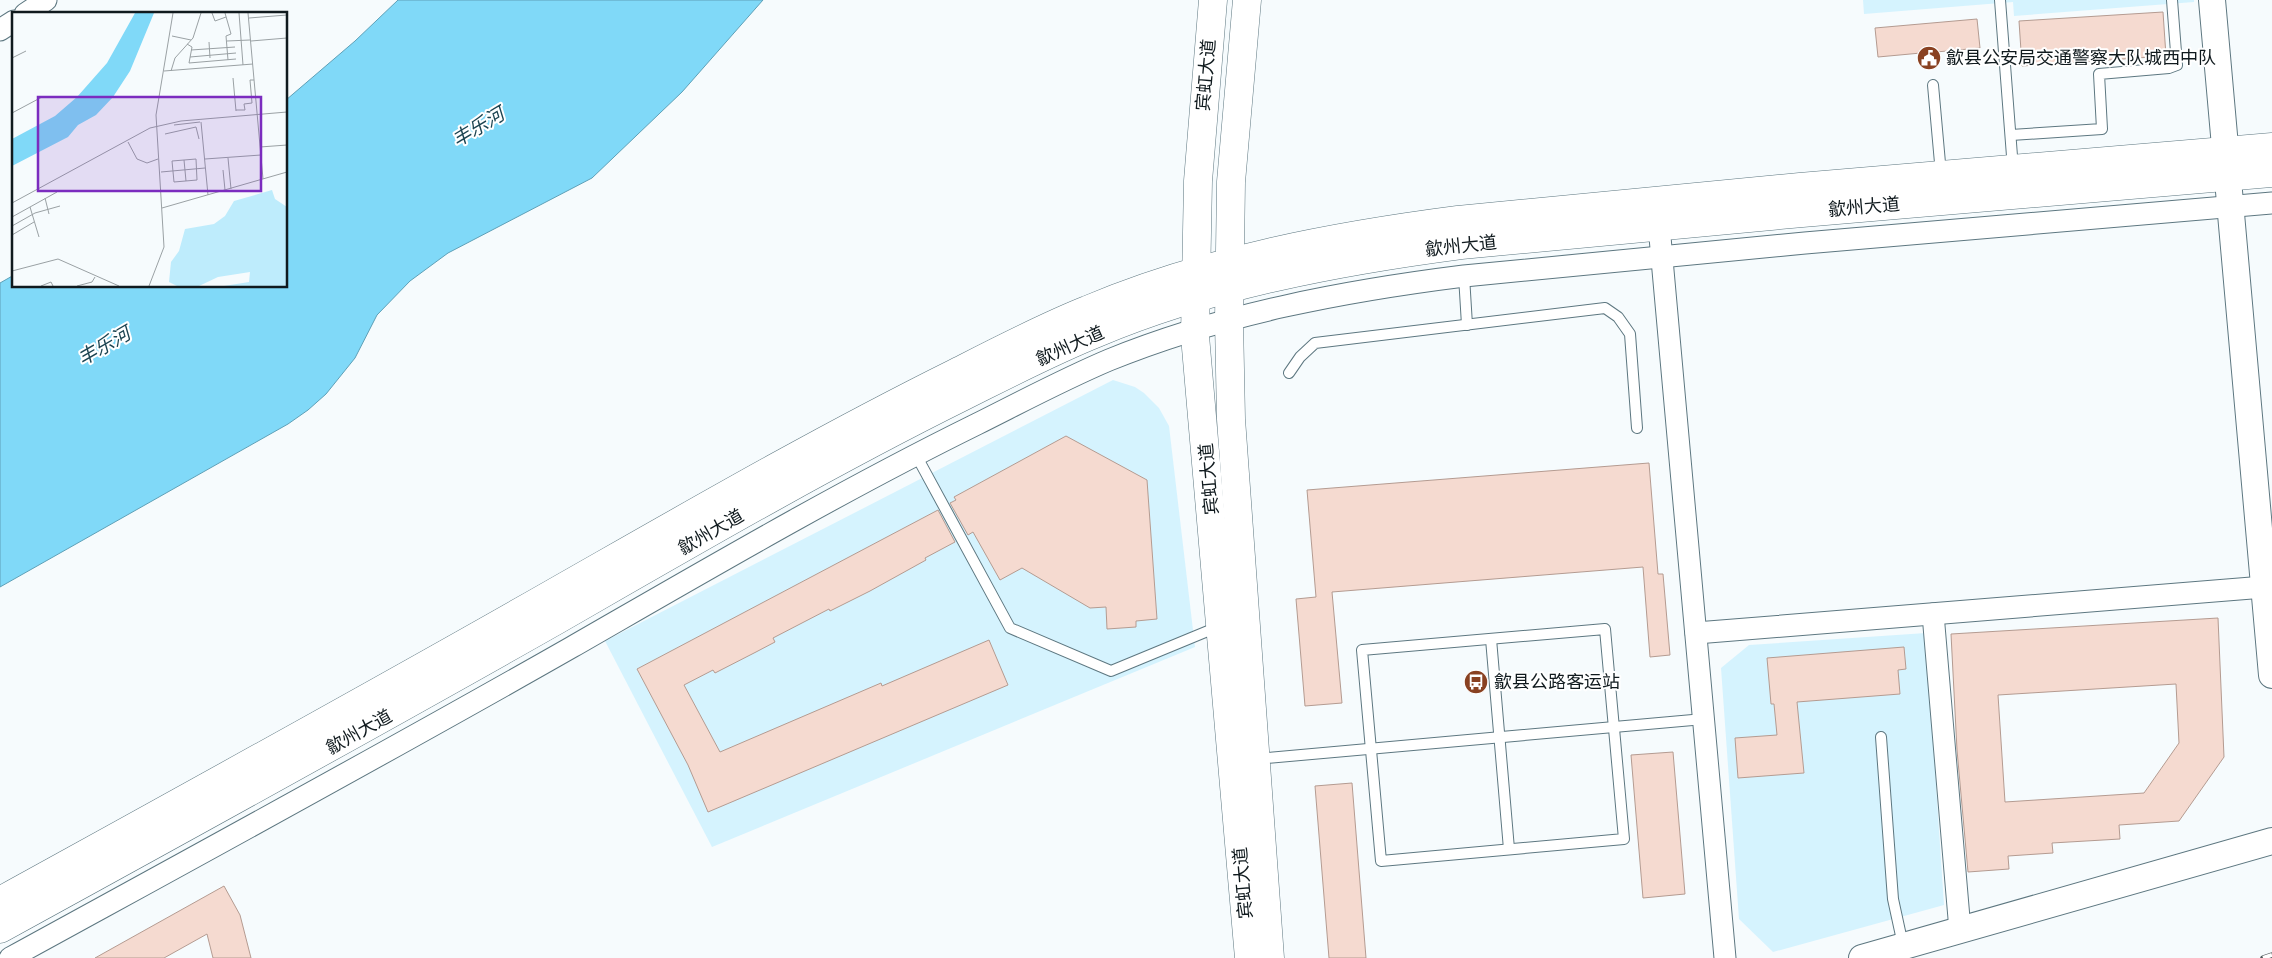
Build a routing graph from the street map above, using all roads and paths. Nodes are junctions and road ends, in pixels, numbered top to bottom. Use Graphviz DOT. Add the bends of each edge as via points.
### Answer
graph roads {
  1 [pos="46,0"];
  2 [pos="1213,0"];
  3 [pos="1247,0"];
  4 [pos="2000,0"];
  5 [pos="2172,0"];
  6 [pos="2212,0"];
  7 [pos="28,12"];
  8 [pos="12,22"];
  9 [pos="0,30"];
  10 [pos="1933,85"];
  11 [pos="2010,135"];
  12 [pos="2272,147"];
  13 [pos="2227,164"];
  14 [pos="2013,170"];
  15 [pos="2272,172"];
  16 [pos="1941,175"];
  17 [pos="2272,203"];
  18 [pos="2230,207"];
  19 [pos="1659,226"];
  20 [pos="1662,256"];
  21 [pos="1464,276"];
  22 [pos="1229,277"];
  23 [pos="1195,286"];
  24 [pos="1229,322"];
  25 [pos="1467,325"];
  26 [pos="1195,331"];
  27 [pos="1289,373"];
  28 [pos="1636,428"];
  29 [pos="916,455"];
  30 [pos="2264,587"];
  31 [pos="1933,614"];
  32 [pos="1221,626"];
  33 [pos="1696,633"];
  34 [pos="1490,639"];
  35 [pos="2272,675"];
  36 [pos="1704,719"];
  37 [pos="1614,727"];
  38 [pos="1499,737"];
  39 [pos="1881,737"];
  40 [pos="1371,748"];
  41 [pos="1255,759"];
  42 [pos="2272,840"];
  43 [pos="1509,849"];
  44 [pos="0,901"];
  45 [pos="0,929"];
  46 [pos="1960,930"];
  47 [pos="1903,946"];
  48 [pos="10,958"];
  49 [pos="1249,958"];
  50 [pos="1270,958"];
  51 [pos="1725,958"];
  52 [pos="1862,958"];
  1 -- 7 [label="street"];
  2 -- 23 [label="main road, 宾虹大道" via="1202,112"];
  3 -- 22 [label="main road, 宾虹大道" via="1236,114"];
  4 -- 11 [label="lane"];
  5 -- 11 [label="lane" via="2177,64 2170,68 2098,74 2102,129"];
  6 -- 13 [label="street"];
  8 -- 9 [label="street"];
  10 -- 16 [label="lane"];
  11 -- 14 [label="lane"];
  12 -- 13 [label="main road, 歙州大道"];
  13 -- 14 [label="main road, 歙州大道"];
  13 -- 15 [label="main road, 歙州大道"];
  13 -- 18 [label="street"];
  13 -- 19 [label="main road, 歙州大道"];
  14 -- 16 [label="main road, 歙州大道"];
  16 -- 22 [label="main road, 歙州大道" via="1458,220 1346,237"];
  17 -- 18 [label="street"];
  18 -- 20 [label="street"];
  18 -- 30 [label="street" via="2261,506"];
  19 -- 20 [label="street"];
  19 -- 22 [label="main road, 歙州大道" via="1406,252 1296,273"];
  20 -- 21 [label="street"];
  20 -- 33 [label="street"];
  21 -- 24 [label="street" via="1357,292"];
  21 -- 25 [label="lane"];
  22 -- 23 [label="main road, 歙州大道"];
  22 -- 24 [label="main road, 宾虹大道"];
  23 -- 26 [label="main road, 宾虹大道"];
  23 -- 44 [label="main road, 歙州大道" via="1088,309 906,397"];
  23 -- 45 [label="main road, 歙州大道" via="918,419"];
  24 -- 26 [label="street"];
  24 -- 41 [label="main road, 宾虹大道" via="1231,419"];
  25 -- 27 [label="lane" via="1315,344"];
  25 -- 28 [label="lane" via="1605,308 1625,325 1630,334"];
  26 -- 29 [label="street" via="1109,360"];
  26 -- 32 [label="main road, 宾虹大道"];
  29 -- 32 [label="lane" via="1010,628 1110,671"];
  29 -- 48 [label="street" via="435,725"];
  30 -- 31 [label="street"];
  30 -- 35 [label="street"];
  31 -- 33 [label="street"];
  31 -- 46 [label="street"];
  32 -- 49 [label="main road, 宾虹大道"];
  33 -- 36 [label="street"];
  34 -- 37 [label="lane" via="1605,629"];
  34 -- 38 [label="lane"];
  34 -- 40 [label="lane" via="1362,650"];
  36 -- 37 [label="lane"];
  36 -- 51 [label="street"];
  37 -- 38 [label="lane"];
  37 -- 43 [label="lane" via="1624,839"];
  38 -- 40 [label="lane"];
  38 -- 43 [label="lane"];
  39 -- 47 [label="lane" via="1893,900"];
  40 -- 41 [label="lane"];
  40 -- 43 [label="lane" via="1381,861"];
  41 -- 50 [label="main road, 宾虹大道"];
  42 -- 46 [label="street"];
  46 -- 47 [label="street"];
  47 -- 52 [label="street"];
}
